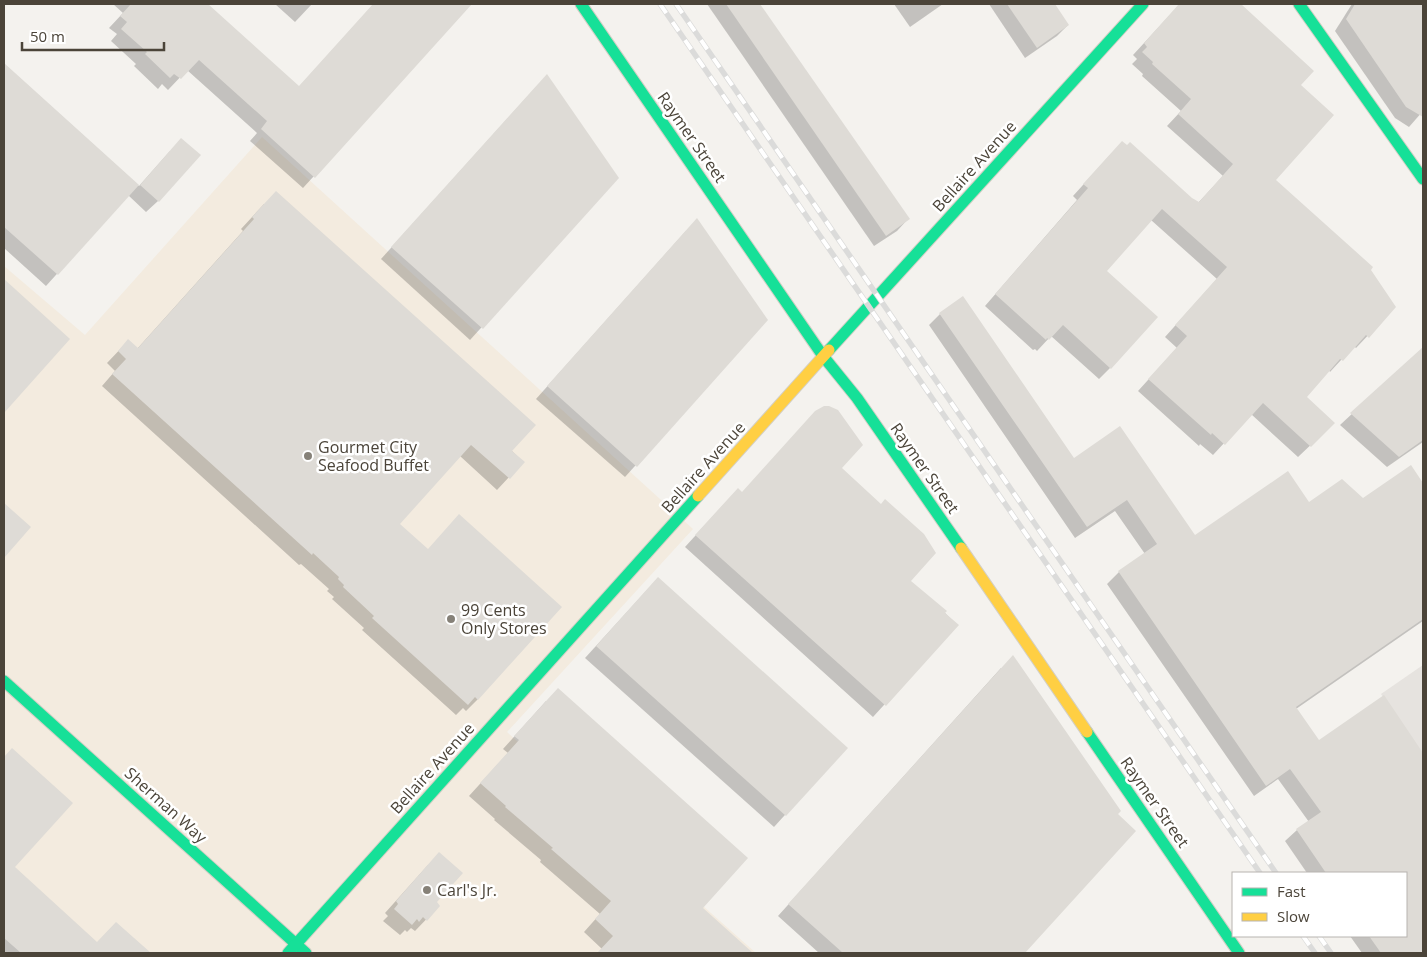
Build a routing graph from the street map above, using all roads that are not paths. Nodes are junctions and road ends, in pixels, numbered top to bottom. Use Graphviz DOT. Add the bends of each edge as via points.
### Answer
graph roads {
  1 [pos="580,4"];
  2 [pos="1144,4"];
  3 [pos="1298,4"];
  4 [pos="1423,179"];
  5 [pos="823,356"];
  6 [pos="4,681"];
  7 [pos="292,949"];
  8 [pos="306,953"];
  9 [pos="1239,953"];
  1 -- 5 [label="street, Raymer Street"];
  2 -- 5 [label="street, Bellaire Avenue"];
  3 -- 4 [label="street"];
  5 -- 7 [label="street, Bellaire Avenue"];
  5 -- 9 [label="street, Raymer Street" via="857,398"];
  6 -- 7 [label="street, Sherman Way"];
  7 -- 8 [label="street, Sherman Way"];
}
